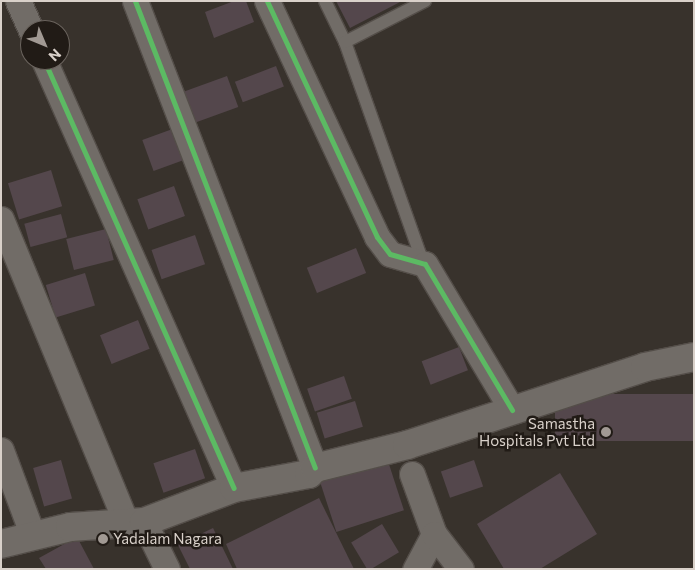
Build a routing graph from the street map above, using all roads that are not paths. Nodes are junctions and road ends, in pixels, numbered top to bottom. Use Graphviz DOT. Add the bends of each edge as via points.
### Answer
graph roads {
  1 [pos="18,1"];
  2 [pos="135,1"];
  3 [pos="266,1"];
  4 [pos="325,1"];
  5 [pos="425,1"];
  6 [pos="27,20"];
  7 [pos="345,42"];
  8 [pos="48,70"];
  9 [pos="1,219"];
  10 [pos="423,262"];
  11 [pos="694,357"];
  12 [pos="512,410"];
  13 [pos="1,450"];
  14 [pos="314,468"];
  15 [pos="412,474"];
  16 [pos="234,488"];
  17 [pos="135,522"];
  18 [pos="434,534"];
  19 [pos="32,536"];
  20 [pos="1,544"];
  21 [pos="167,569"];
  22 [pos="415,569"];
  23 [pos="461,569"];
  1 -- 6 [label="street"];
  2 -- 14 [label="street"];
  3 -- 10 [label="street" via="377,237 390,254"];
  4 -- 7 [label="lane"];
  5 -- 7 [label="lane"];
  7 -- 10 [label="lane"];
  8 -- 16 [label="street"];
  9 -- 17 [label="street"];
  10 -- 12 [label="street"];
  11 -- 12 [label="main road" via="645,367"];
  12 -- 14 [label="main road" via="407,445"];
  13 -- 19 [label="street"];
  14 -- 16 [label="main road" via="309,474"];
  15 -- 18 [label="street"];
  16 -- 17 [label="main road"];
  17 -- 19 [label="main road" via="70,527"];
  17 -- 21 [label="street"];
  18 -- 22 [label="street"];
  18 -- 23 [label="street"];
  19 -- 20 [label="main road"];
}
